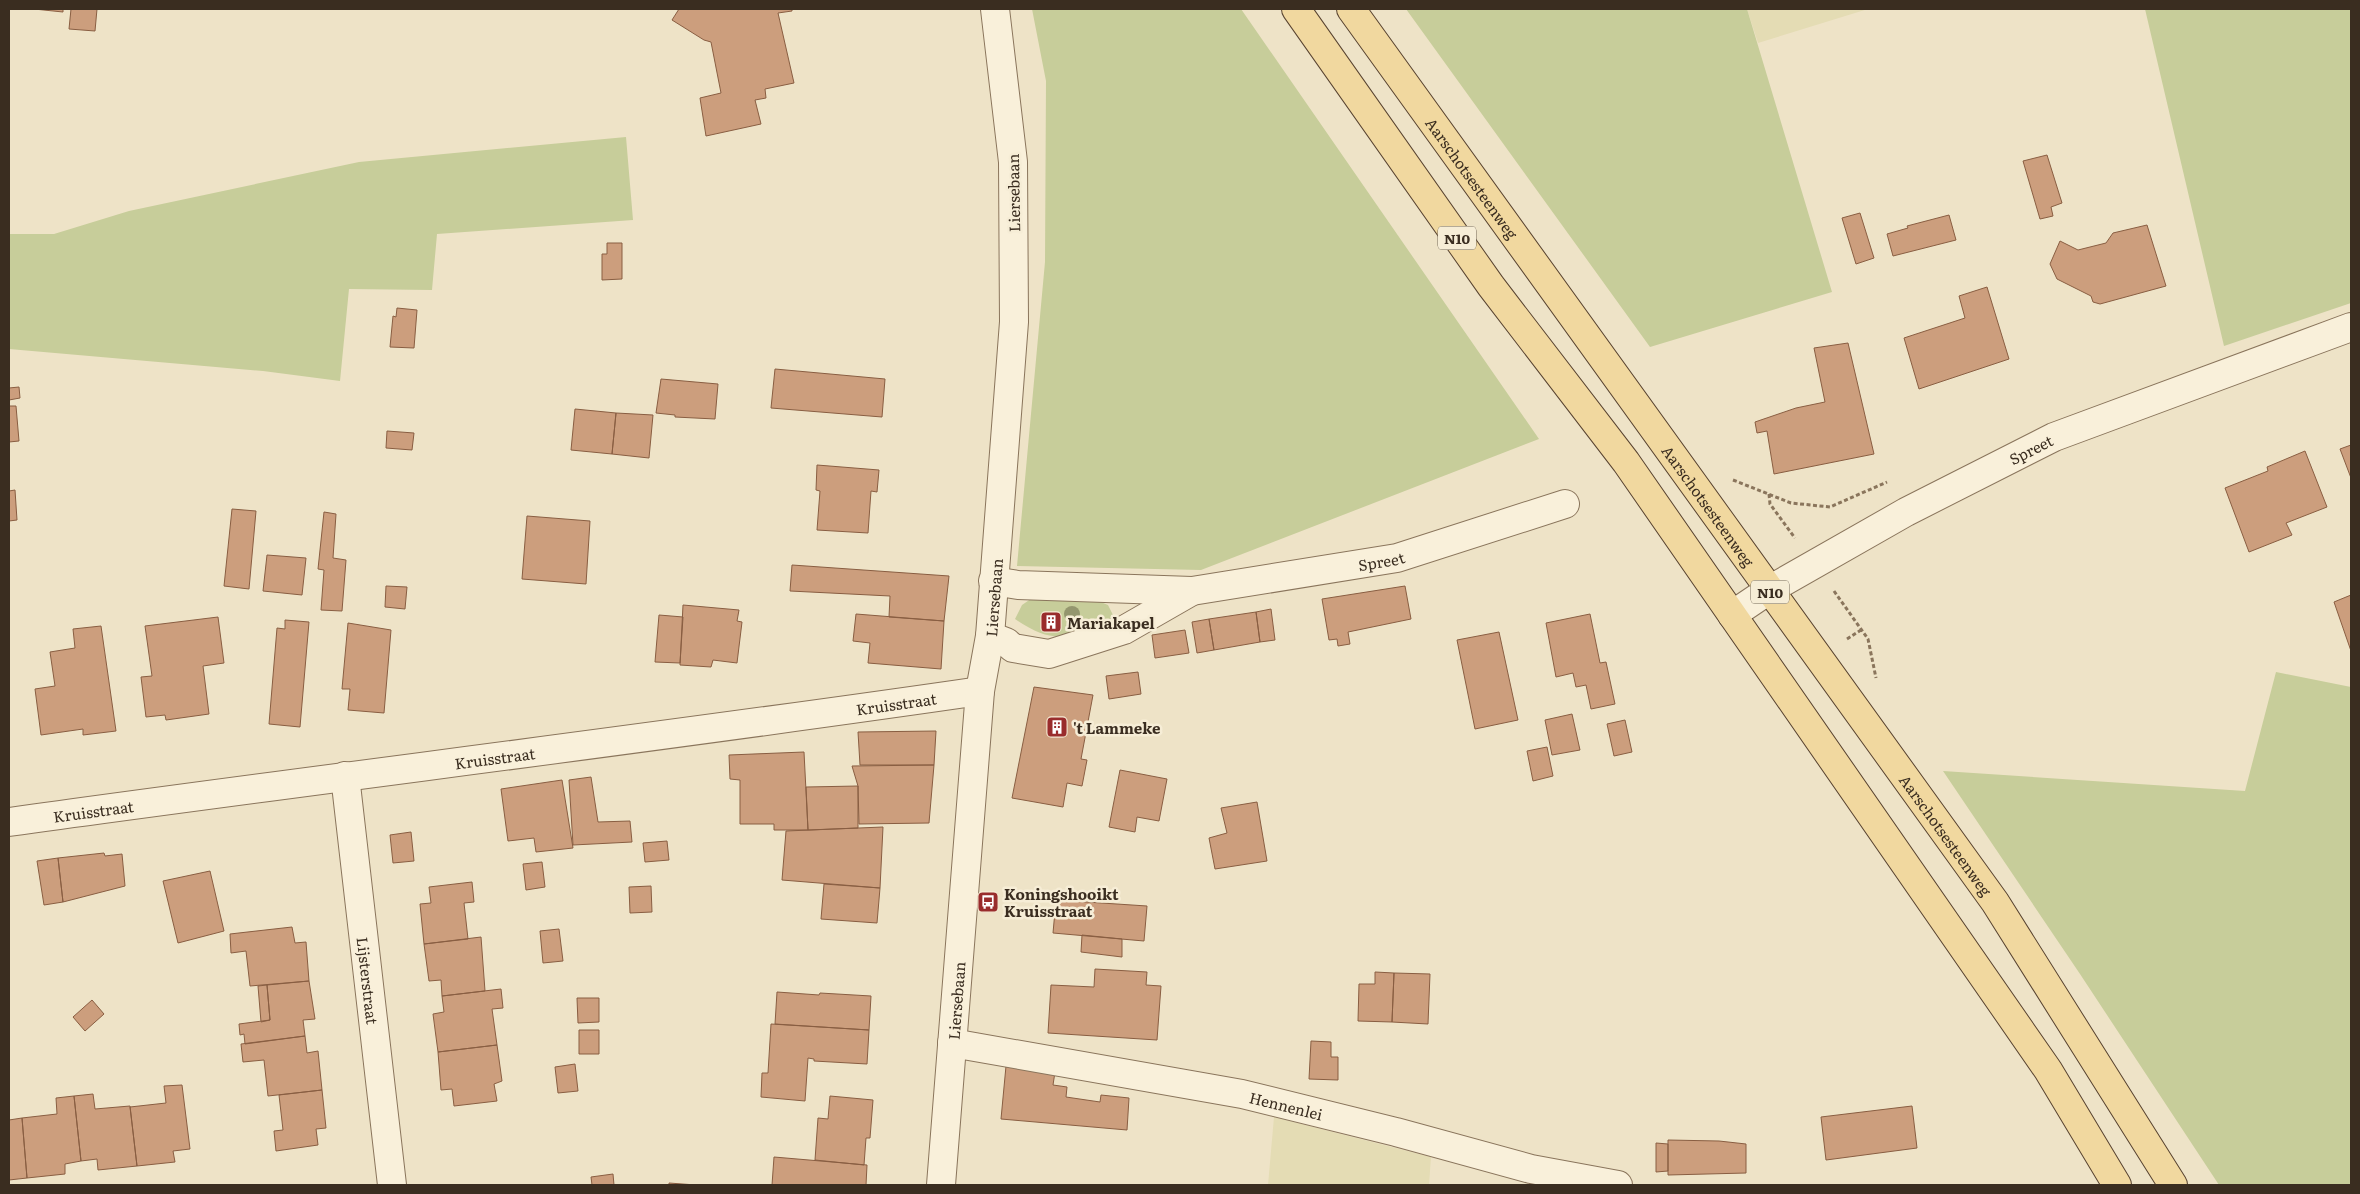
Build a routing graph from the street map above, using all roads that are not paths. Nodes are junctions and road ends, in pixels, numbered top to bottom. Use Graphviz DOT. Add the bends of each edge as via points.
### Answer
graph roads {
  1 [pos="995,9"];
  2 [pos="1296,9"];
  3 [pos="1351,9"];
  4 [pos="2351,327"];
  5 [pos="1565,504"];
  6 [pos="993,581"];
  7 [pos="1769,590"];
  8 [pos="1192,591"];
  9 [pos="1732,615"];
  10 [pos="990,636"];
  11 [pos="980,691"];
  12 [pos="345,776"];
  13 [pos="9,822"];
  14 [pos="952,1043"];
  15 [pos="392,1185"];
  16 [pos="941,1185"];
  17 [pos="1618,1185"];
  18 [pos="2117,1185"];
  19 [pos="2173,1185"];
  1 -- 6 [label="street, Liersebaan" via="1013,162 1014,322"];
  2 -- 9 [label="main road, N10" via="1491,286 1626,462"];
  3 -- 7 [label="main road, Aarschotsesteenweg / N10"];
  4 -- 7 [label="street, Spreet" via="2054,437 1906,512"];
  5 -- 8 [label="street, Spreet" via="1398,558"];
  6 -- 8 [label="street, Spreet" via="1018,585"];
  6 -- 10 [label="street, Liersebaan"];
  7 -- 9 [label="street, Spreet"];
  7 -- 19 [label="main road, Aarschotsesteenweg / N10" via="1994,902"];
  8 -- 10 [label="street, Spreet" via="1124,630 1049,654 1013,648"];
  9 -- 18 [label="main road, N10" via="2048,1070"];
  10 -- 11 [label="street, Liersebaan"];
  11 -- 12 [label="street, Kruisstraat"];
  11 -- 14 [label="street, Liersebaan"];
  12 -- 13 [label="street, Kruisstraat"];
  12 -- 15 [label="street, Lijsterstraat"];
  14 -- 16 [label="street, Liersebaan"];
  14 -- 17 [label="street, Hennenlei" via="1242,1094 1531,1169"];
}
